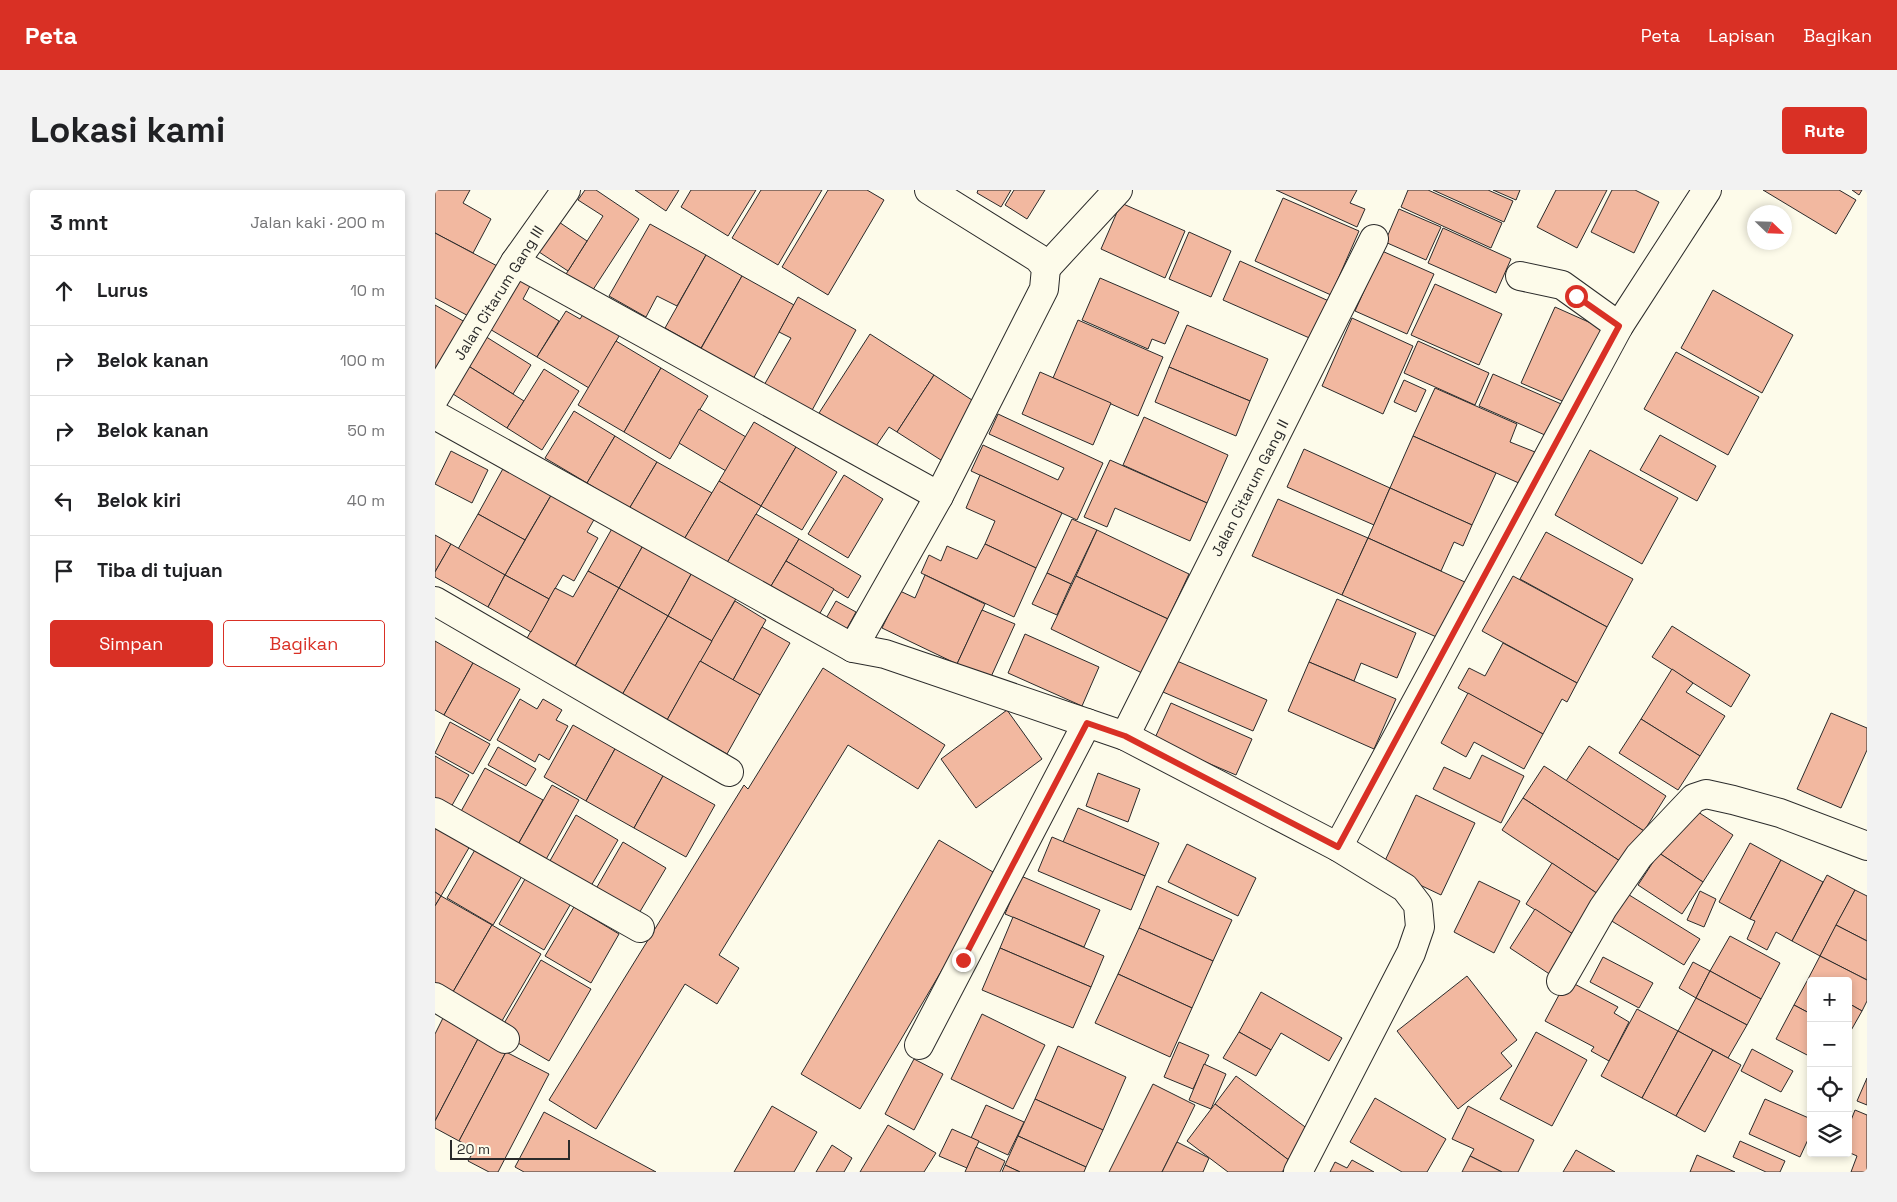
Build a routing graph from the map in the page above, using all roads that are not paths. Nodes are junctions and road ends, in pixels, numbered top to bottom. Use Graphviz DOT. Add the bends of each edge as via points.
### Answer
graph roads {
  1 [pos="566,190"];
  2 [pos="929,190"];
  3 [pos="1118,190"];
  4 [pos="1707,190"];
  5 [pos="1374,240"];
  6 [pos="515,262"];
  7 [pos="1046,268"];
  8 [pos="1521,276"];
  9 [pos="1619,326"];
  10 [pos="435,397"];
  11 [pos="435,414"];
  12 [pos="939,496"];
  13 [pos="435,601"];
  14 [pos="853,648"];
  15 [pos="1087,723"];
  16 [pos="1125,736"];
  17 [pos="729,772"];
  18 [pos="435,812"];
  19 [pos="1867,846"];
  20 [pos="1338,847"];
  21 [pos="640,928"];
  22 [pos="1561,981"];
  23 [pos="435,997"];
  24 [pos="505,1039"];
  25 [pos="919,1045"];
  26 [pos="1298,1172"];
  1 -- 6 [label="street, Jalan Citarum Gang III"];
  2 -- 7 [label="street" via="1038,258"];
  3 -- 7 [label="street"];
  4 -- 9 [label="street"];
  5 -- 16 [label="street, Jalan Citarum Gang II"];
  6 -- 10 [label="street, Jalan Citarum Gang III"];
  6 -- 12 [label="street"];
  7 -- 12 [label="street" via="1044,288"];
  8 -- 9 [label="street" via="1562,285"];
  9 -- 20 [label="street"];
  11 -- 14 [label="street"];
  12 -- 14 [label="street"];
  13 -- 17 [label="street"];
  14 -- 15 [label="street" via="885,654"];
  15 -- 16 [label="street"];
  15 -- 25 [label="street"];
  16 -- 20 [label="street"];
  18 -- 21 [label="street"];
  19 -- 22 [label="street" via="1780,813 1706,794 1694,798 1639,856 1603,908"];
  20 -- 26 [label="street" via="1405,888 1417,905 1420,927 1411,952"];
  23 -- 24 [label="street"];
}
